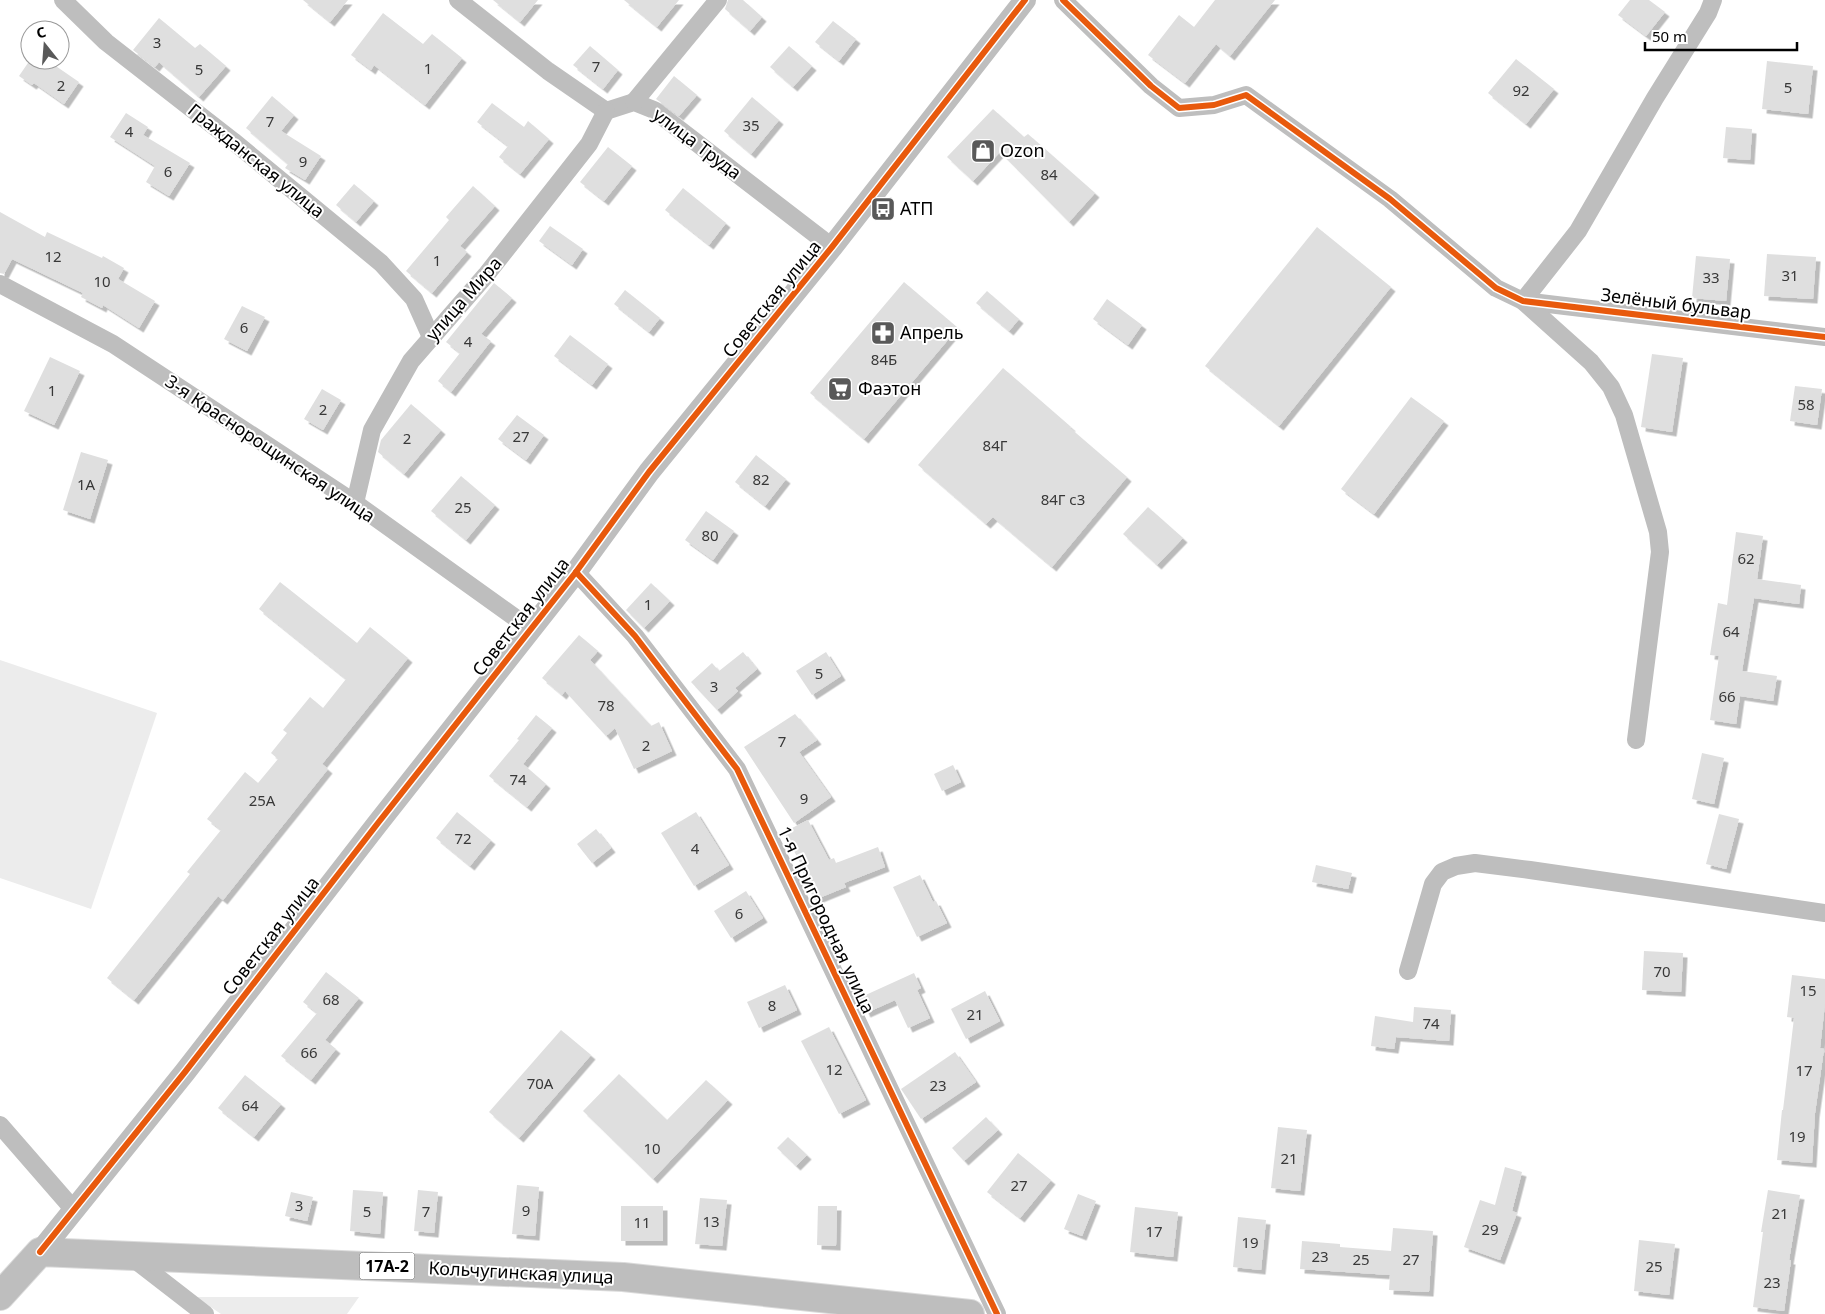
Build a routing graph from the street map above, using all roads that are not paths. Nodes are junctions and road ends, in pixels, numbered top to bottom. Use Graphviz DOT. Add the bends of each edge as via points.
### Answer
graph roads {
  1 [pos="63,0"];
  2 [pos="458,0"];
  3 [pos="718,0"];
  4 [pos="1025,0"];
  5 [pos="1064,0"];
  6 [pos="1713,0"];
  7 [pos="634,102"];
  8 [pos="606,111"];
  9 [pos="832,247"];
  10 [pos="0,284"];
  11 [pos="1522,301"];
  12 [pos="431,337"];
  13 [pos="1825,337"];
  14 [pos="354,503"];
  15 [pos="576,572"];
  16 [pos="531,629"];
  17 [pos="1636,740"];
  18 [pos="1825,913"];
  19 [pos="1408,971"];
  20 [pos="0,1125"];
  21 [pos="74,1210"];
  22 [pos="40,1252"];
  23 [pos="127,1254"];
  24 [pos="0,1296"];
  25 [pos="899,1310"];
  26 [pos="205,1314"];
  27 [pos="970,1314"];
  28 [pos="998,1314"];
  1 -- 12 [label="street, Гражданская улица" via="106,42 233,140 381,263 414,299"];
  2 -- 8 [label="street" via="548,71"];
  3 -- 7 [label="street"];
  4 -- 9 [label="street, Советская улица"];
  5 -- 11 [label="street" via="1151,86 1179,108 1214,105 1246,95 1390,199 1496,288"];
  6 -- 11 [label="street" via="1578,231"];
  7 -- 8 [label="street, улица Труда"];
  7 -- 9 [label="street, улица Труда" via="654,110"];
  8 -- 12 [label="street, улица Мира" via="589,144 486,276"];
  9 -- 15 [label="street, Советская улица" via="649,472"];
  10 -- 14 [label="street, 3-я Краснорощинская улица" via="113,344"];
  11 -- 13 [label="street, Зелёный бульвар"];
  11 -- 17 [label="street" via="1591,362 1611,387 1624,415 1658,532 1660,552"];
  12 -- 14 [label="street, улица Мира" via="410,361 372,430"];
  14 -- 16 [label="street, 3-я Краснорощинская улица"];
  15 -- 16 [label="street, Советская улица"];
  15 -- 28 [label="street, 1-я Пригородная улица" via="635,636 737,769"];
  16 -- 21 [label="street, Советская улица"];
  18 -- 19 [label="street" via="1530,870 1475,864 1456,866 1442,872 1433,884"];
  20 -- 21 [label="street"];
  21 -- 22 [label="street, Советская улица"];
  22 -- 23 [label="main road, Кольчугинская улица / 17А-2"];
  22 -- 24 [label="main road, Советская улица"];
  23 -- 25 [label="main road, Кольчугинская улица / 17А-2" via="624,1277"];
  23 -- 26 [label="street"];
  25 -- 27 [label="main road, Кольчугинская улица / 17А-2"];
}
